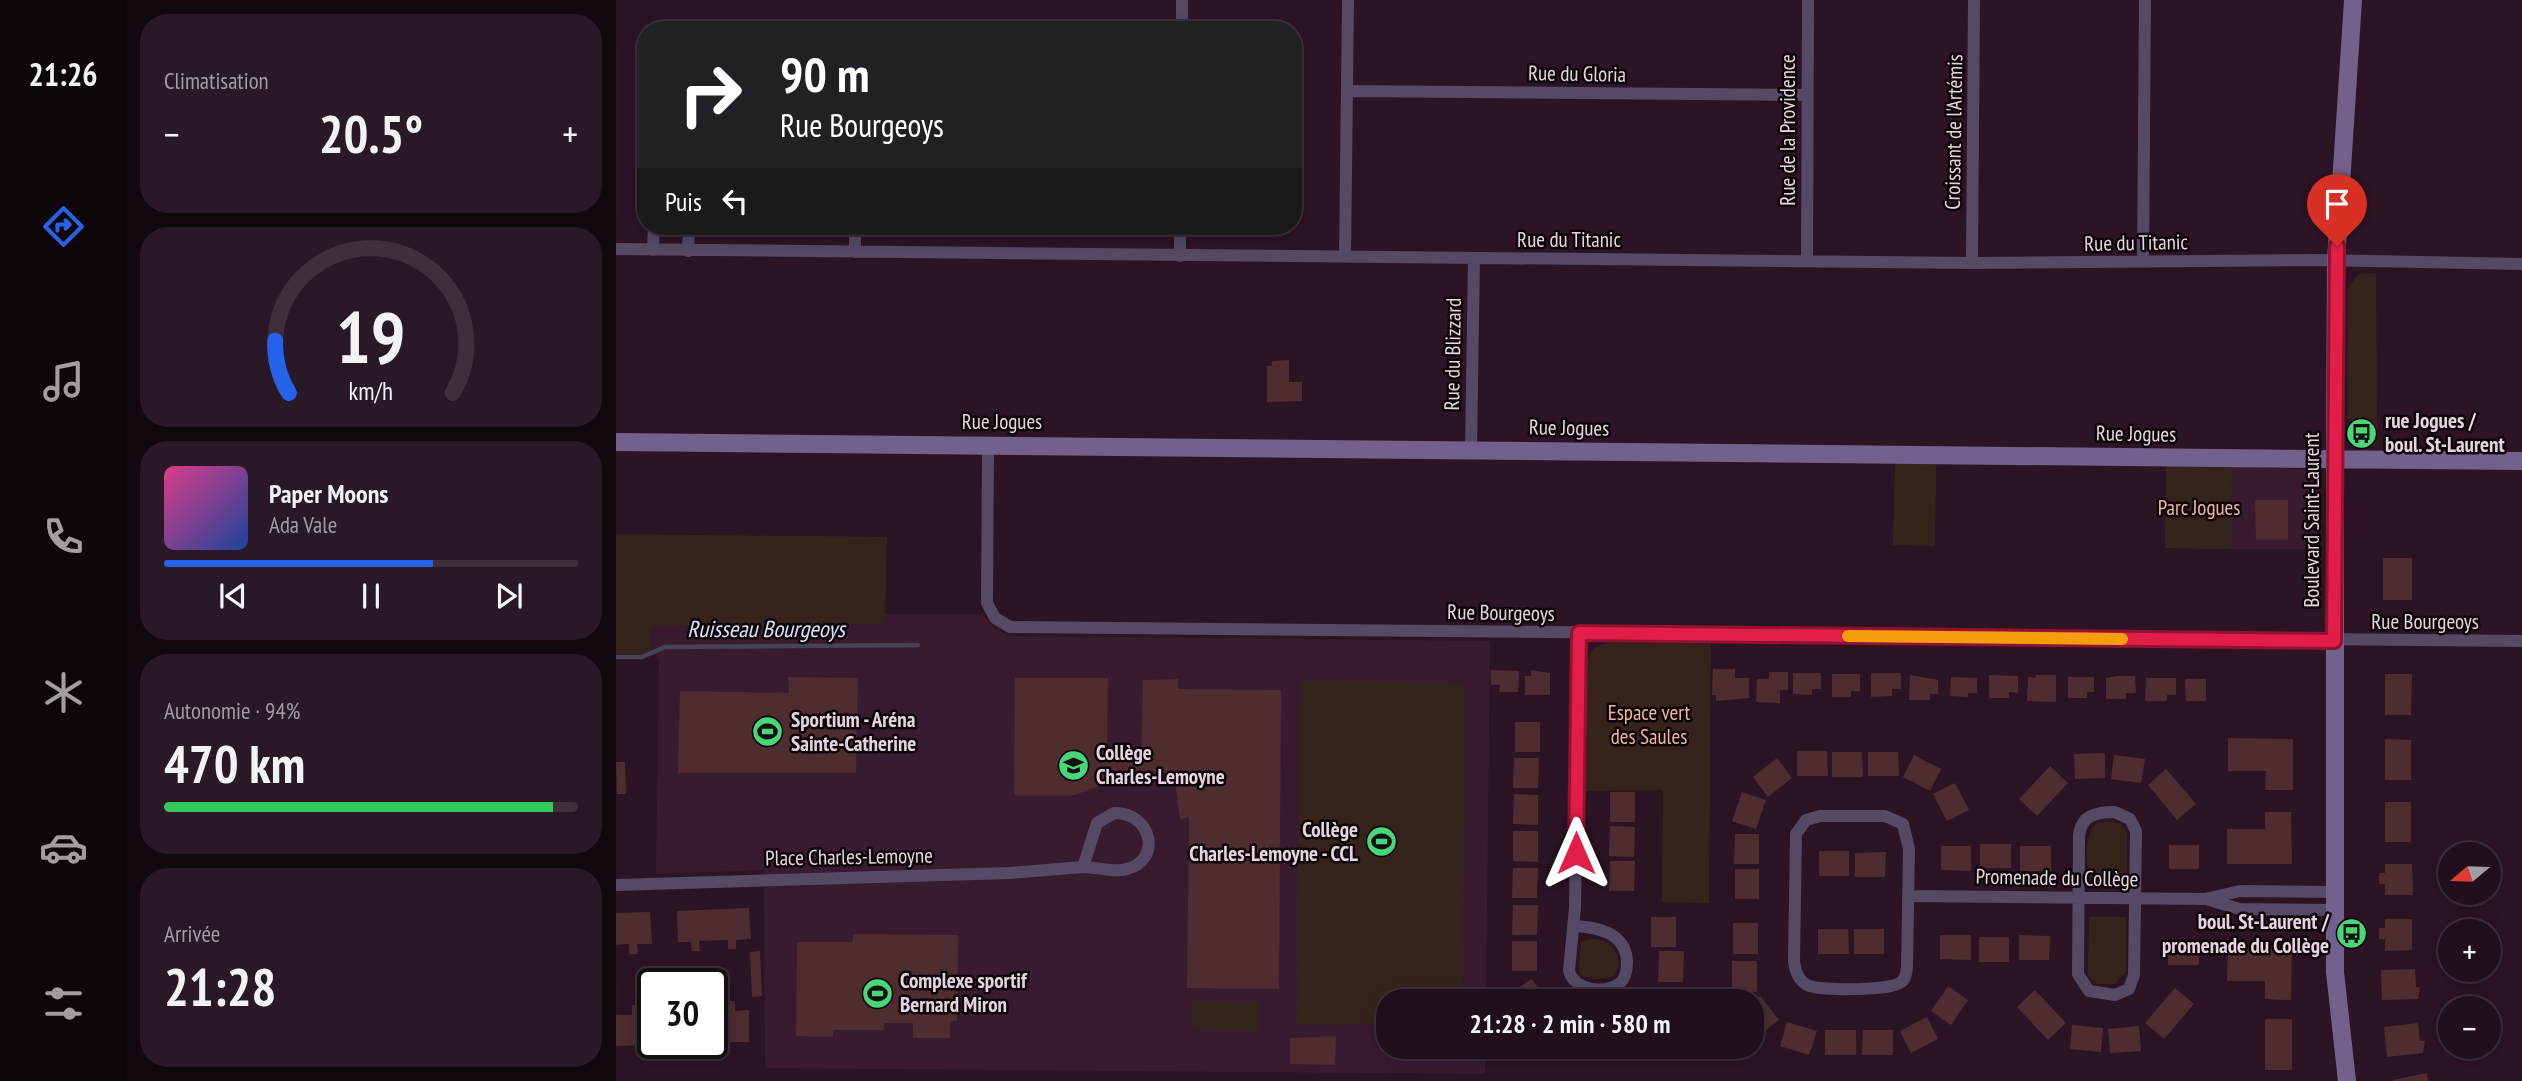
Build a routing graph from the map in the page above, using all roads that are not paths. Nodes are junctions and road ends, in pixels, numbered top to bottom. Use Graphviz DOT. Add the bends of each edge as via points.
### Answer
graph roads {
  1 [pos="1182,0"];
  2 [pos="1348,0"];
  3 [pos="1808,0"];
  4 [pos="1974,0"];
  5 [pos="2145,0"];
  6 [pos="2353,0"];
  7 [pos="1182,21"];
  8 [pos="1347,91"];
  9 [pos="1807,95"];
  10 [pos="654,235"];
  11 [pos="689,235"];
  12 [pos="855,235"];
  13 [pos="1180,235"];
  14 [pos="616,249"];
  15 [pos="653,250"];
  16 [pos="688,251"];
  17 [pos="855,252"];
  18 [pos="1180,256"];
  19 [pos="1345,257"];
  20 [pos="1474,258"];
  21 [pos="1807,261"];
  22 [pos="2336,261"];
  23 [pos="2143,262"];
  24 [pos="1972,263"];
  25 [pos="2522,264"];
  26 [pos="616,442"];
  27 [pos="988,444"];
  28 [pos="1471,449"];
  29 [pos="2335,459"];
  30 [pos="2522,461"];
  31 [pos="1579,633"];
  32 [pos="2334,641"];
  33 [pos="2522,641"];
  34 [pos="1083,867"];
  35 [pos="616,885"];
  36 [pos="2334,892"];
  37 [pos="1908,896"];
  38 [pos="2079,898"];
  39 [pos="2136,898"];
  40 [pos="2205,899"];
  41 [pos="2334,910"];
  42 [pos="1574,926"];
  43 [pos="2347,1081"];
  1 -- 7 [label="street"];
  2 -- 8 [label="street"];
  3 -- 9 [label="street, Rue de la Providence"];
  4 -- 24 [label="street, Croissant de l'Artémis"];
  5 -- 23 [label="street"];
  6 -- 22 [label="street, Boulevard Saint-Laurent"];
  8 -- 9 [label="street, Rue du Gloria"];
  8 -- 19 [label="street"];
  9 -- 21 [label="street, Rue de la Providence"];
  10 -- 15 [label="street"];
  11 -- 16 [label="street"];
  12 -- 17 [label="street"];
  13 -- 18 [label="street"];
  14 -- 15 [label="street, Rue du Titanic"];
  15 -- 16 [label="street, Rue du Titanic"];
  16 -- 17 [label="street, Rue du Titanic"];
  17 -- 18 [label="street, Rue du Titanic"];
  18 -- 19 [label="street, Rue du Titanic"];
  19 -- 20 [label="street, Rue du Titanic"];
  20 -- 21 [label="street, Rue du Titanic"];
  20 -- 28 [label="street, Rue du Blizzard"];
  21 -- 24 [label="street, Rue du Titanic"];
  22 -- 23 [label="street, Rue du Titanic"];
  22 -- 25 [label="street, Rue du Titanic"];
  22 -- 29 [label="street, Boulevard Saint-Laurent"];
  23 -- 24 [label="street, Rue du Titanic"];
  26 -- 27 [label="street, Rue Jogues"];
  27 -- 28 [label="street, Rue Jogues"];
  27 -- 31 [label="street, Rue Bourgeoys" via="987,603 995,618 1010,627"];
  28 -- 29 [label="street, Rue Jogues"];
  29 -- 30 [label="street, Rue Jogues"];
  29 -- 32 [label="street, Boulevard Saint-Laurent"];
  31 -- 32 [label="street, Rue Bourgeoys"];
  31 -- 42 [label="street"];
  32 -- 33 [label="street, Rue Bourgeoys"];
  32 -- 36 [label="street, Boulevard Saint-Laurent"];
  34 -- 34 [label="street, Place Charles-Lemoyne" via="1122,870 1138,864 1149,841 1141,822 1124,813 1105,817 1092,832"];
  34 -- 35 [label="street, Place Charles-Lemoyne"];
  36 -- 40 [label="street, Promenade du Collège" via="2239,891"];
  36 -- 41 [label="street, Boulevard Saint-Laurent"];
  37 -- 37 [label="street" via="1908,838 1899,820 1885,816 1806,820 1796,834 1794,961 1801,980 1818,988 1884,988 1903,981"];
  37 -- 38 [label="street, Promenade du Collège"];
  38 -- 39 [label="street, Promenade du Collège"];
  38 -- 39 [label="street" via="2082,822 2094,814 2115,812 2130,819 2136,831"];
  38 -- 39 [label="street" via="2078,975 2088,991 2106,996 2123,993 2133,984"];
  39 -- 40 [label="street, Promenade du Collège"];
  40 -- 41 [label="street, Promenade du Collège" via="2240,909"];
  41 -- 43 [label="street, Boulevard Saint-Laurent" via="2337,1005"];
  42 -- 42 [label="street" via="1569,967 1573,981 1591,988 1619,984 1627,965 1620,942 1597,928"];
}
